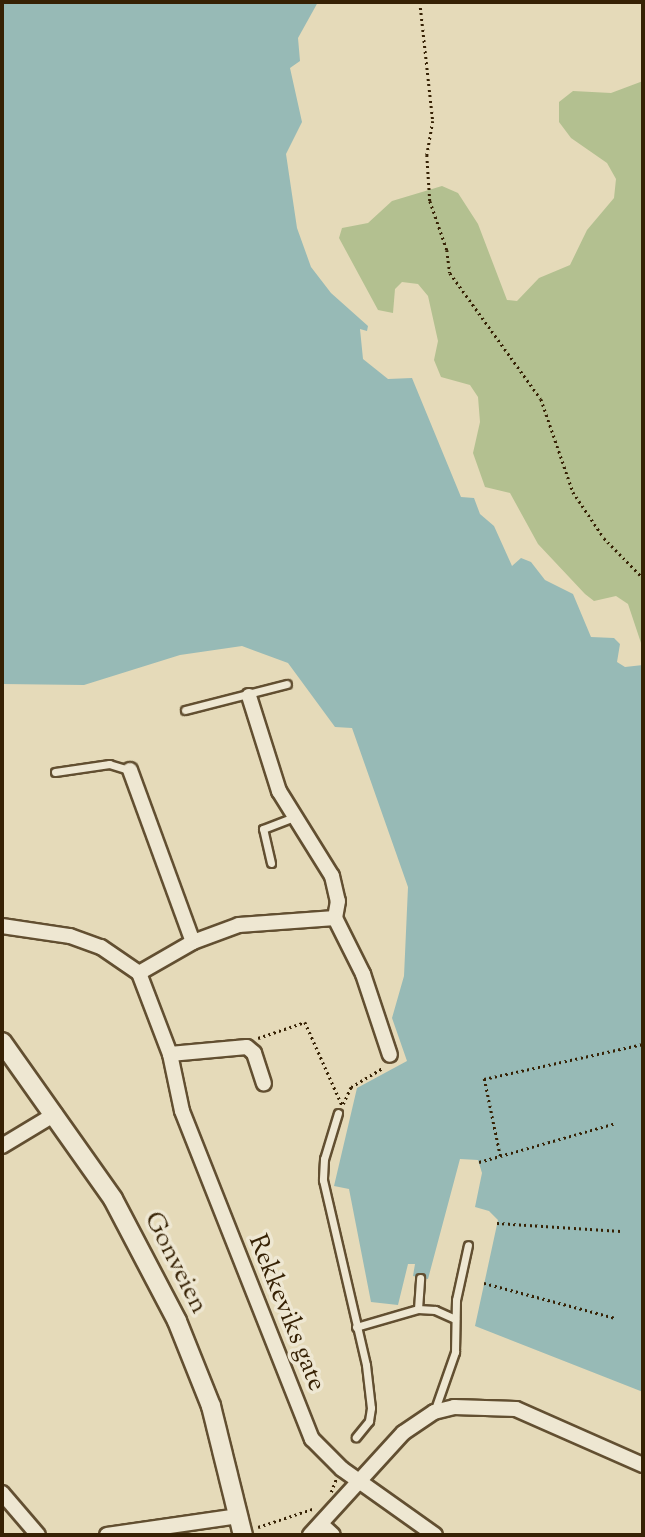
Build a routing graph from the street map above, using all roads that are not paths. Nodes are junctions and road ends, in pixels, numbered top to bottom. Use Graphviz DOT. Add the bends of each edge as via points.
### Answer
graph roads {
  1 [pos="287,684"];
  2 [pos="249,696"];
  3 [pos="185,710"];
  4 [pos="130,770"];
  5 [pos="55,772"];
  6 [pos="295,817"];
  7 [pos="271,863"];
  8 [pos="335,918"];
  9 [pos="2,926"];
  10 [pos="193,942"];
  11 [pos="139,973"];
  12 [pos="2,1042"];
  13 [pos="170,1054"];
  14 [pos="390,1055"];
  15 [pos="264,1083"];
  16 [pos="340,1109"];
  17 [pos="55,1114"];
  18 [pos="2,1146"];
  19 [pos="468,1245"];
  20 [pos="420,1278"];
  21 [pos="418,1309"];
  22 [pos="455,1319"];
  23 [pos="356,1327"];
  24 [pos="434,1412"];
  25 [pos="356,1437"];
  26 [pos="643,1465"];
  27 [pos="359,1482"];
  28 [pos="2,1493"];
  29 [pos="321,1524"];
  30 [pos="238,1528"];
  31 [pos="38,1535"];
  32 [pos="107,1535"];
  33 [pos="310,1535"];
  34 [pos="333,1535"];
  35 [pos="435,1535"];
  1 -- 2 [label="lane"];
  2 -- 3 [label="lane"];
  2 -- 6 [label="street" via="279,791"];
  4 -- 5 [label="lane" via="109,764"];
  4 -- 10 [label="street"];
  6 -- 7 [label="lane" via="263,829"];
  6 -- 8 [label="street" via="332,876 338,901"];
  8 -- 10 [label="street" via="239,925"];
  8 -- 14 [label="street" via="363,974"];
  9 -- 11 [label="street" via="70,936 101,947"];
  10 -- 11 [label="street"];
  11 -- 13 [label="street, Rekkeviks gate"];
  12 -- 17 [label="street, Gonveien"];
  13 -- 15 [label="street" via="247,1047 254,1053"];
  13 -- 27 [label="street, Rekkeviks gate" via="182,1111 305,1426 329,1459"];
  16 -- 23 [label="lane" via="323,1180"];
  17 -- 18 [label="street"];
  17 -- 30 [label="street, Gonveien" via="113,1199 177,1321 211,1406"];
  19 -- 22 [label="lane"];
  20 -- 21 [label="lane"];
  21 -- 22 [label="lane"];
  21 -- 23 [label="lane"];
  22 -- 24 [label="lane" via="455,1352"];
  23 -- 25 [label="lane" via="371,1408 369,1421"];
  24 -- 26 [label="street" via="481,1405 516,1409"];
  24 -- 27 [label="street" via="403,1433"];
  27 -- 29 [label="street"];
  27 -- 35 [label="street, Rekkeviks gate"];
  28 -- 31 [label="street"];
  29 -- 33 [label="street"];
  29 -- 34 [label="street"];
  30 -- 32 [label="street"];
}
